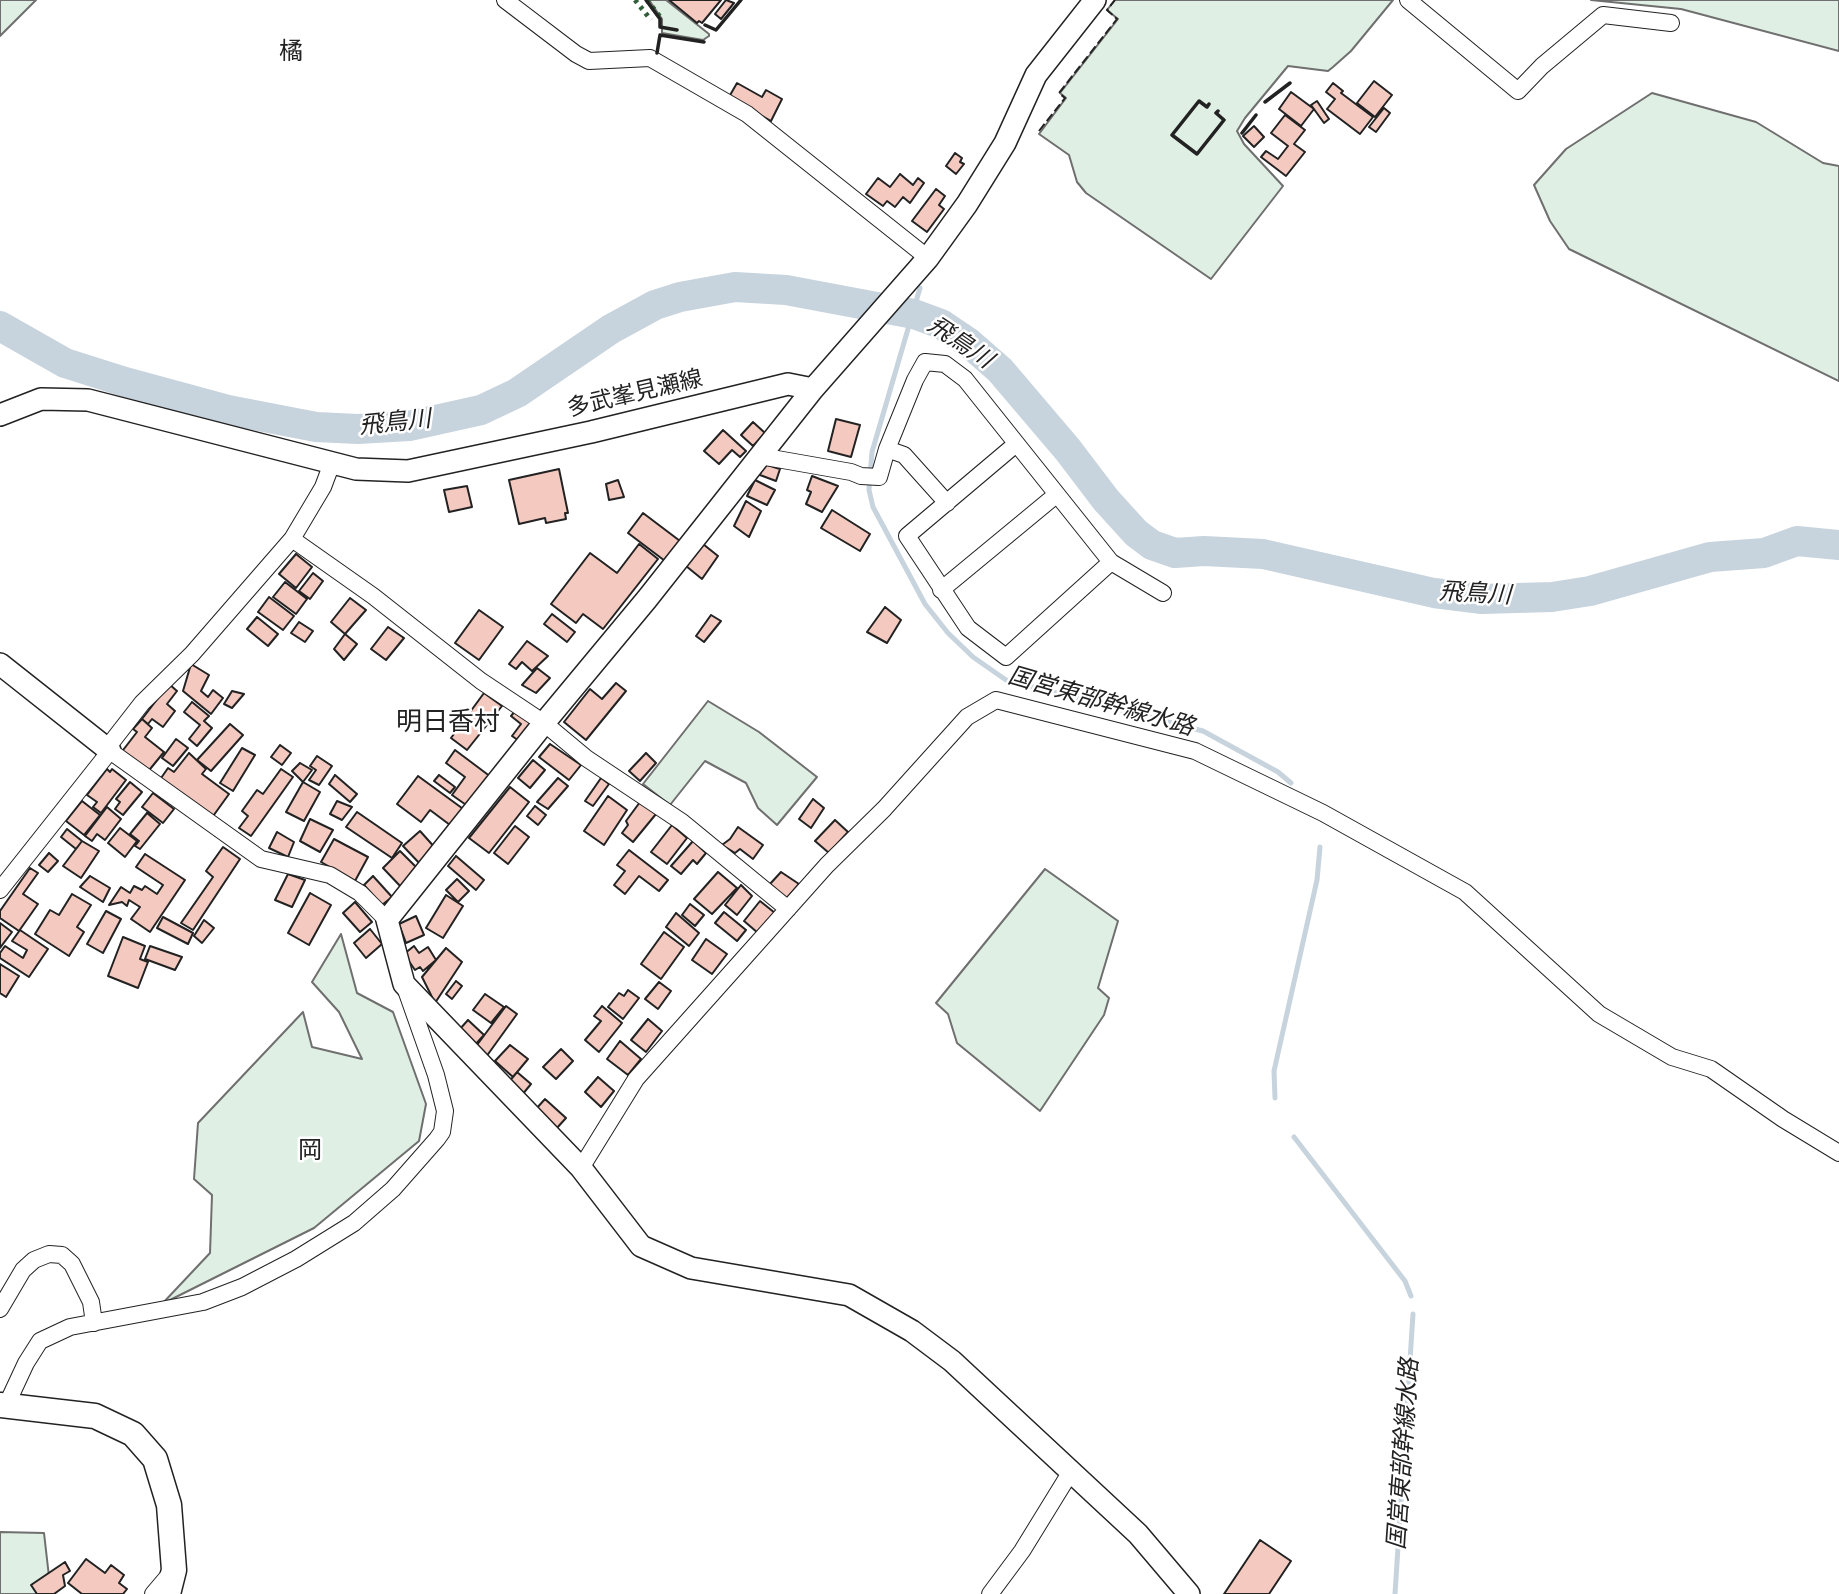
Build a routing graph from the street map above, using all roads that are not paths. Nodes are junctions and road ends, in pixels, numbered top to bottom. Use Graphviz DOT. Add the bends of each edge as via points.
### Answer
graph roads {
  1 [pos="505,0"];
  2 [pos="1095,0"];
  3 [pos="1409,0"];
  4 [pos="1671,23"];
  5 [pos="928,258"];
  6 [pos="813,389"];
  7 [pos="0,415"];
  8 [pos="1016,444"];
  9 [pos="887,449"];
  10 [pos="760,456"];
  11 [pos="332,463"];
  12 [pos="1056,495"];
  13 [pos="947,503"];
  14 [pos="292,539"];
  15 [pos="1111,562"];
  16 [pos="941,590"];
  17 [pos="1163,593"];
  18 [pos="0,664"];
  19 [pos="544,723"];
  20 [pos="109,749"];
  21 [pos="0,890"];
  22 [pos="788,909"];
  23 [pos="387,920"];
  24 [pos="404,984"];
  25 [pos="1839,1153"];
  26 [pos="580,1168"];
  27 [pos="0,1309"];
  28 [pos="94,1323"];
  29 [pos="3,1406"];
  30 [pos="1070,1473"];
  31 [pos="174,1570"];
  32 [pos="153,1594"];
  33 [pos="168,1594"];
  34 [pos="990,1594"];
  35 [pos="1189,1594"];
  1 -- 5 [label="street" via="589,61 650,58 747,114"];
  2 -- 5 [label="street" via="1036,75 1006,144"];
  3 -- 4 [label="street" via="1518,91 1603,15"];
  5 -- 6 [label="street"];
  6 -- 10 [label="street"];
  6 -- 11 [label="street, 多武峯見瀬線" via="788,384 408,471 355,469"];
  7 -- 11 [label="street, 多武峯見瀬線" via="41,399 88,400"];
  8 -- 9 [label="street" via="965,379 945,364 925,362"];
  8 -- 12 [label="street"];
  8 -- 13 [label="street"];
  9 -- 10 [label="street" via="879,477"];
  9 -- 13 [label="street" via="904,455"];
  10 -- 19 [label="street"];
  11 -- 14 [label="street"];
  12 -- 15 [label="street"];
  12 -- 16 [label="street"];
  13 -- 16 [label="street" via="906,536"];
  14 -- 19 [label="street"];
  14 -- 20 [label="street" via="142,704"];
  15 -- 16 [label="street" via="1006,657 968,628"];
  15 -- 17 [label="street"];
  18 -- 20 [label="street"];
  19 -- 22 [label="street" via="586,758 681,822"];
  19 -- 23 [label="street"];
  20 -- 21 [label="street"];
  20 -- 23 [label="street" via="261,859 330,875 360,893"];
  22 -- 25 [label="street" via="967,717 996,700 1033,708 1195,751 1411,861 1465,892 1599,1014 1672,1058 1711,1069"];
  22 -- 26 [label="street" via="636,1079"];
  23 -- 24 [label="street"];
  24 -- 26 [label="street"];
  24 -- 28 [label="street" via="445,1111 442,1132 416,1165 354,1223 242,1287 203,1302"];
  26 -- 30 [label="street" via="641,1246 691,1268 849,1295 912,1331 970,1378"];
  27 -- 28 [label="street" via="34,1260 62,1255 72,1264 91,1302"];
  28 -- 29 [label="street" via="70,1327 40,1341"];
  29 -- 31 [label="main road" via="95,1416 133,1434 155,1459 169,1505"];
  30 -- 34 [label="street"];
  30 -- 35 [label="street" via="1138,1534"];
  31 -- 32 [label="street"];
  31 -- 33 [label="main road"];
}
